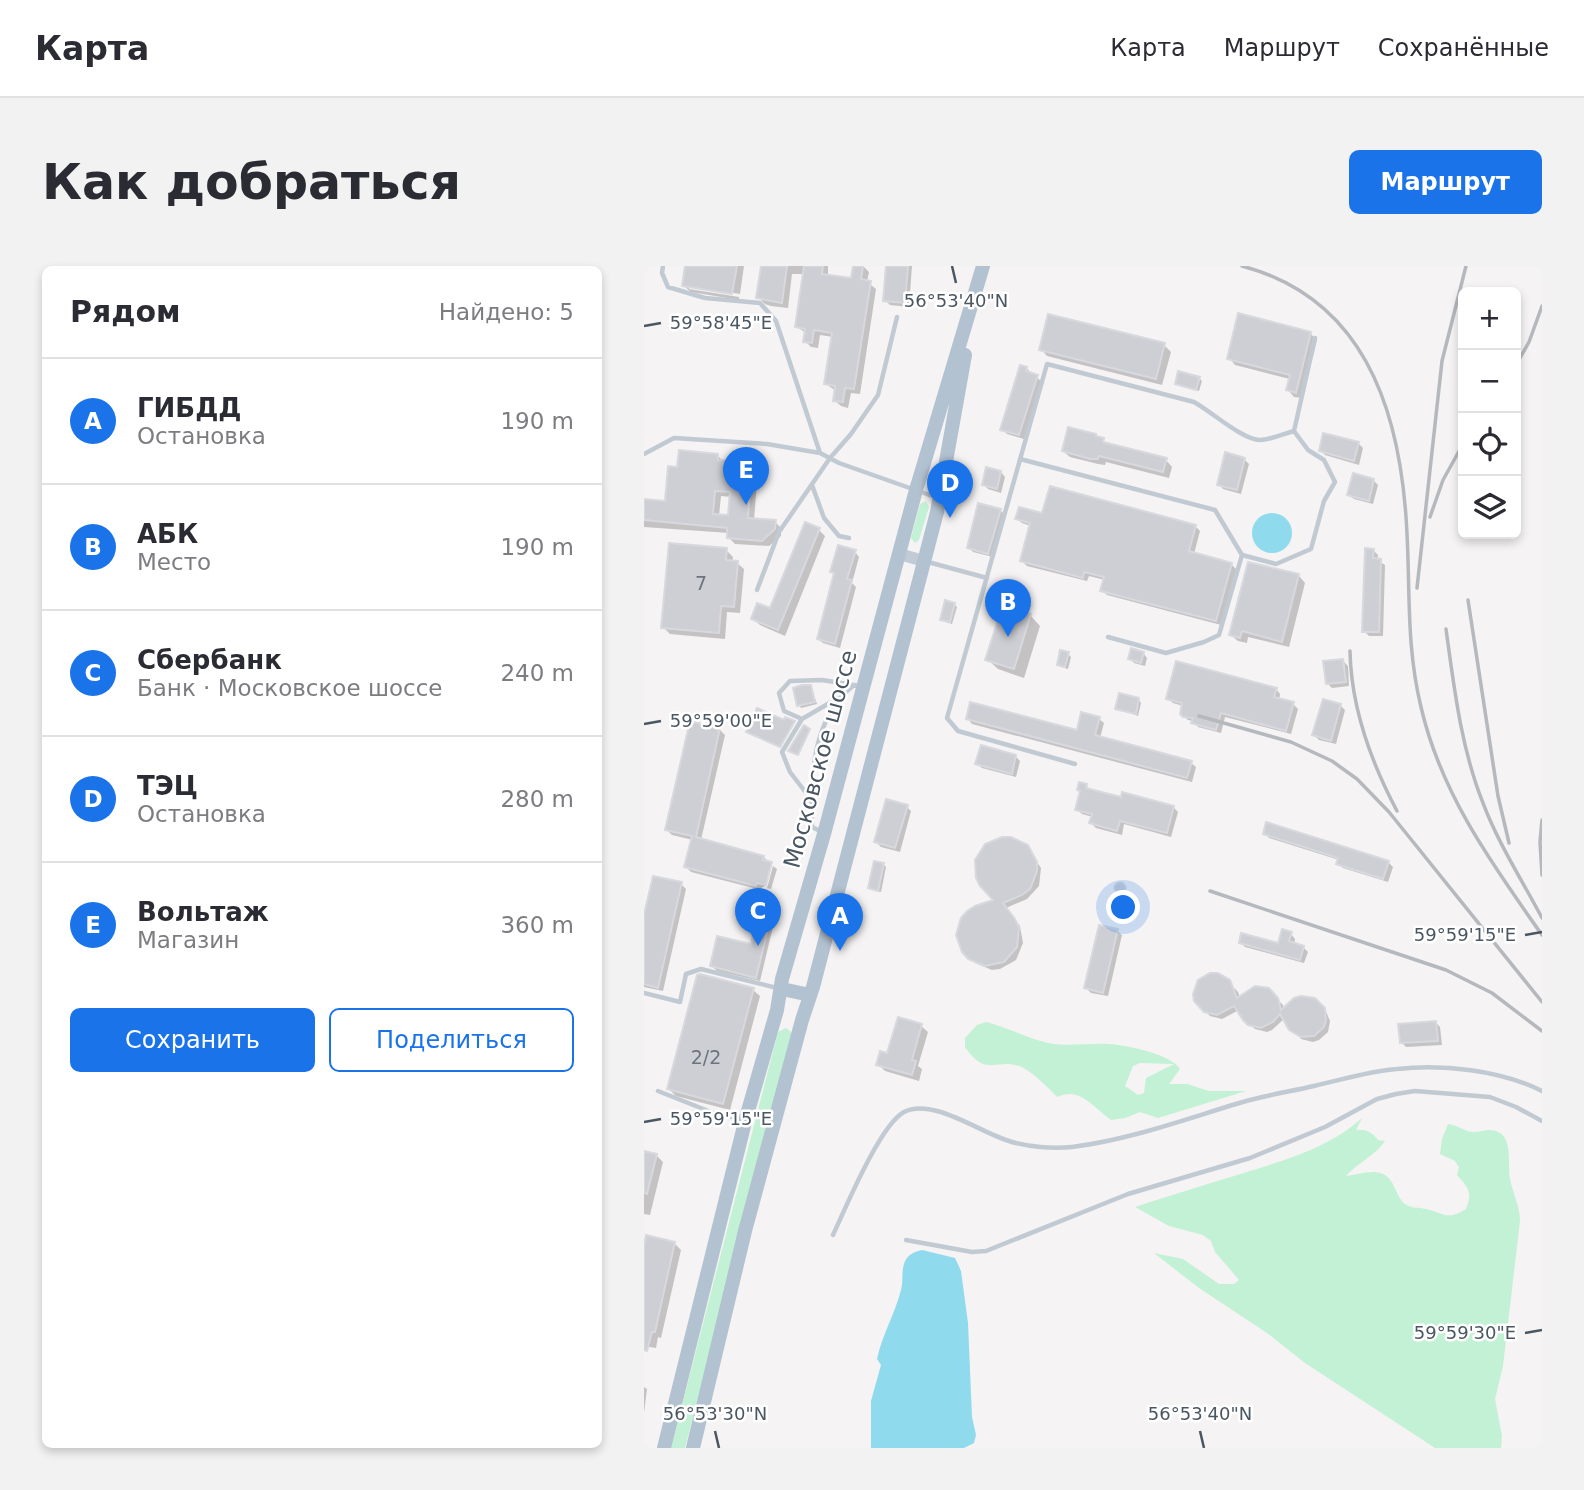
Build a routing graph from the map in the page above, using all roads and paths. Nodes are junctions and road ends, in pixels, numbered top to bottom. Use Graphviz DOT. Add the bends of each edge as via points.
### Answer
graph roads {
  1 [pos="663,266"];
  2 [pos="983,266"];
  3 [pos="977,288"];
  4 [pos="897,317"];
  5 [pos="1315,338"];
  6 [pos="1294,430"];
  7 [pos="820,453"];
  8 [pos="644,454"];
  9 [pos="830,458"];
  10 [pos="1020,459"];
  11 [pos="812,484"];
  12 [pos="916,490"];
  13 [pos="939,498"];
  14 [pos="849,538"];
  15 [pos="899,554"];
  16 [pos="1242,555"];
  17 [pos="924,561"];
  18 [pos="987,578"];
  19 [pos="757,590"];
  20 [pos="1108,637"];
  21 [pos="858,686"];
  22 [pos="839,697"];
  23 [pos="802,719"];
  24 [pos="1075,764"];
  25 [pos="811,800"];
  26 [pos="824,834"];
  27 [pos="782,989"];
  28 [pos="644,993"];
  29 [pos="810,995"];
  30 [pos="777,1010"];
  31 [pos="802,1020"];
  32 [pos="658,1091"];
  33 [pos="1542,1091"];
  34 [pos="746,1118"];
  35 [pos="1542,1121"];
  36 [pos="833,1235"];
  37 [pos="906,1240"];
  38 [pos="664,1448"];
  39 [pos="693,1448"];
  1 -- 7 [label="lane" via="668,287 705,298 760,303 776,321"];
  2 -- 3 [label="main road, Московское шоссе"];
  3 -- 12 [label="main road, Московское шоссе"];
  3 -- 13 [label="main road, Московское шоссе"];
  4 -- 9 [label="lane" via="878,396"];
  5 -- 6 [label="lane"];
  6 -- 10 [label="lane" via="1262,440 1247,439 1194,402 1047,363"];
  6 -- 16 [label="lane" via="1308,450 1324,460 1335,482 1324,501 1311,550 1276,564"];
  7 -- 8 [label="lane" via="767,444 674,438"];
  7 -- 9 [label="lane"];
  9 -- 11 [label="lane"];
  9 -- 12 [label="lane"];
  10 -- 16 [label="lane" via="1215,510"];
  10 -- 18 [label="lane"];
  11 -- 14 [label="lane" via="824,518 839,536"];
  11 -- 19 [label="lane" via="779,532"];
  12 -- 13 [label="lane"];
  12 -- 15 [label="main road, Московское шоссе"];
  13 -- 17 [label="main road, Московское шоссе"];
  15 -- 17 [label="street"];
  15 -- 21 [label="main road, Московское шоссе"];
  16 -- 20 [label="lane" via="1219,635 1167,653"];
  17 -- 18 [label="lane"];
  17 -- 29 [label="main road, Московское шоссе"];
  18 -- 24 [label="lane" via="947,718 958,731"];
  21 -- 22 [label="lane"];
  21 -- 23 [label="lane" via="790,681 779,693 784,711"];
  21 -- 26 [label="main road, Московское шоссе"];
  22 -- 23 [label="lane"];
  22 -- 25 [label="lane" via="818,740"];
  23 -- 25 [label="lane" via="782,752"];
  25 -- 26 [label="lane" via="812,827"];
  26 -- 27 [label="main road, Московское шоссе"];
  27 -- 28 [label="lane" via="701,969 686,974 680,1002"];
  27 -- 29 [label="main road"];
  27 -- 30 [label="main road, Московское шоссе"];
  29 -- 31 [label="main road, Московское шоссе"];
  30 -- 31 [label="main road"];
  30 -- 34 [label="main road, Московское шоссе"];
  31 -- 39 [label="main road, Московское шоссе"];
  32 -- 34 [label="lane" via="721,1116"];
  33 -- 36 [label="lane" via="1471,1072 1394,1069 1245,1101 1174,1124 1069,1147 1006,1141 943,1113 914,1109 888,1128"];
  34 -- 38 [label="main road, Московское шоссе"];
  35 -- 37 [label="lane" via="1490,1097 1415,1091 1396,1094 1250,1158 1128,1194 986,1251"];
}
